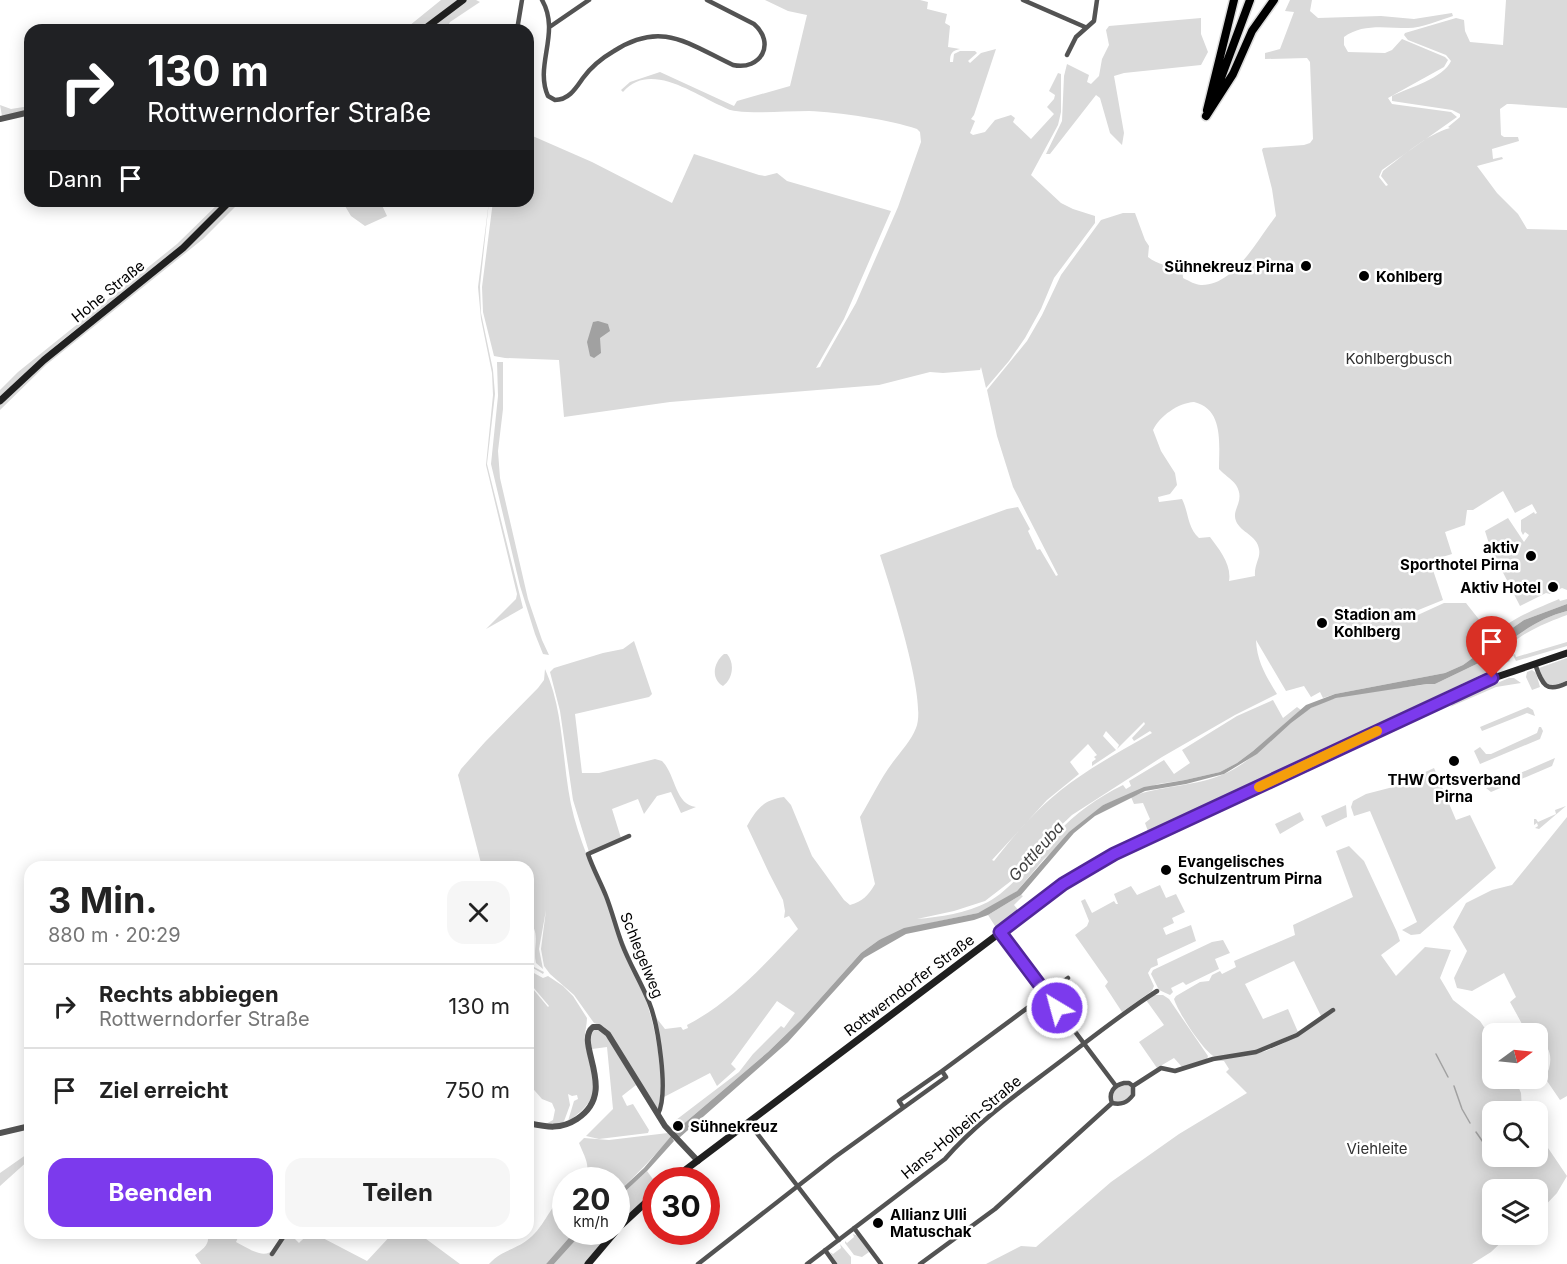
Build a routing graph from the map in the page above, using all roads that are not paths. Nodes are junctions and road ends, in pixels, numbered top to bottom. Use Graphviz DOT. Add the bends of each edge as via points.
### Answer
graph roads {
  1 [pos="463,0"];
  2 [pos="522,0"];
  3 [pos="542,0"];
  4 [pos="589,0"];
  5 [pos="707,0"];
  6 [pos="1023,0"];
  7 [pos="1097,0"];
  8 [pos="1234,0"];
  9 [pos="1250,0"];
  10 [pos="1274,0"];
  11 [pos="431,24"];
  12 [pos="518,24"];
  13 [pos="550,26"];
  14 [pos="1085,27"];
  15 [pos="1067,55"];
  16 [pos="24,113"];
  17 [pos="1206,116"];
  18 [pos="0,118"];
  19 [pos="224,207"];
  20 [pos="0,401"];
  21 [pos="1567,652"];
  22 [pos="1535,664"];
  23 [pos="1567,683"];
  24 [pos="629,837"];
  25 [pos="1000,932"];
  26 [pos="1068,978"];
  27 [pos="1157,991"];
  28 [pos="1047,994"];
  29 [pos="1333,1010"];
  30 [pos="1084,1043"];
  31 [pos="1116,1086"];
  32 [pos="1133,1086"];
  33 [pos="1112,1102"];
  34 [pos="658,1114"];
  35 [pos="749,1123"];
  36 [pos="534,1124"];
  37 [pos="24,1127"];
  38 [pos="0,1133"];
  39 [pos="698,1161"];
  40 [pos="690,1167"];
  41 [pos="797,1186"];
  42 [pos="642,1206"];
  43 [pos="630,1218"];
  44 [pos="854,1228"];
  45 [pos="282,1239"];
  46 [pos="839,1240"];
  47 [pos="604,1245"];
  48 [pos="825,1250"];
  49 [pos="272,1254"];
  50 [pos="588,1264"];
  51 [pos="698,1264"];
  52 [pos="807,1264"];
  53 [pos="835,1264"];
  54 [pos="881,1264"];
  55 [pos="920,1264"];
  1 -- 11 [label="main road"];
  2 -- 12 [label="street"];
  3 -- 13 [label="street"];
  4 -- 13 [label="street"];
  5 -- 13 [label="street" via="760,29 765,43 759,60 736,66 674,38 647,36 610,53 586,73 569,96 555,100 548,96 545,87"];
  6 -- 14 [label="street"];
  7 -- 14 [label="street" via="1094,21"];
  8 -- 17 [label="highway"];
  9 -- 17 [label="highway"];
  10 -- 17 [label="highway" via="1252,31 1236,69"];
  14 -- 15 [label="street"];
  16 -- 18 [label="street"];
  19 -- 20 [label="main road, Hohe Straße" via="183,248 44,360"];
  21 -- 22 [label="main road, Rottwerndorfer Straße"];
  22 -- 23 [label="street" via="1548,687 1558,688"];
  22 -- 25 [label="main road, Rottwerndorfer Straße" via="1482,682 1106,858 1063,884"];
  24 -- 34 [label="street, Schlegelweg" via="588,854 622,945 650,1004 662,1070"];
  25 -- 28 [label="street"];
  25 -- 35 [label="main road, Rottwerndorfer Straße"];
  26 -- 28 [label="street"];
  27 -- 30 [label="street, Hans-Holbein-Straße"];
  28 -- 30 [label="street"];
  28 -- 41 [label="street" via="942,1071 946,1077"];
  29 -- 32 [label="street" via="1297,1035 1256,1052 1213,1059 1180,1070 1161,1068"];
  30 -- 31 [label="street"];
  30 -- 44 [label="street, Hans-Holbein-Straße" via="963,1138 945,1159"];
  31 -- 32 [label="street"];
  31 -- 33 [label="street" via="1110,1095"];
  32 -- 33 [label="street" via="1128,1101"];
  33 -- 55 [label="street" via="995,1209"];
  34 -- 36 [label="street" via="608,1034 593,1027 587,1039 597,1089 590,1106 581,1116 559,1127"];
  34 -- 39 [label="street"];
  35 -- 39 [label="main road, Rottwerndorfer Straße"];
  35 -- 41 [label="street"];
  37 -- 38 [label="street"];
  39 -- 40 [label="main road, Rottwerndorfer Straße"];
  41 -- 46 [label="street"];
  41 -- 51 [label="street"];
  42 -- 43 [label="main road"];
  44 -- 46 [label="street, Hans-Holbein-Straße"];
  44 -- 54 [label="street"];
  45 -- 49 [label="street"];
  46 -- 48 [label="street, Hans-Holbein-Straße"];
  47 -- 50 [label="main road"];
  48 -- 52 [label="street, Hans-Holbein-Straße"];
  48 -- 53 [label="street"];
}
